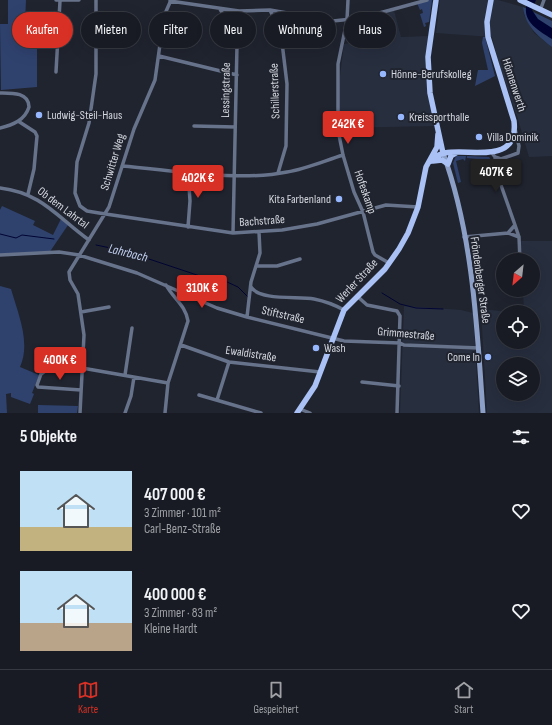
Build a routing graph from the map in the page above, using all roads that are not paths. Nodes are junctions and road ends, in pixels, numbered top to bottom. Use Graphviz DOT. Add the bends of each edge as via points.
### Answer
graph roads {
  1 [pos="58,0"];
  2 [pos="79,0"];
  3 [pos="96,0"];
  4 [pos="171,0"];
  5 [pos="348,0"];
  6 [pos="427,0"];
  7 [pos="436,0"];
  8 [pos="491,0"];
  9 [pos="521,0"];
  10 [pos="544,0"];
  11 [pos="540,7"];
  12 [pos="220,9"];
  13 [pos="270,10"];
  14 [pos="347,12"];
  15 [pos="379,12"];
  16 [pos="552,14"];
  17 [pos="344,20"];
  18 [pos="344,35"];
  19 [pos="159,56"];
  20 [pos="56,72"];
  21 [pos="237,75"];
  22 [pos="0,93"];
  23 [pos="18,122"];
  24 [pos="194,126"];
  25 [pos="236,127"];
  26 [pos="0,128"];
  27 [pos="515,129"];
  28 [pos="438,134"];
  29 [pos="457,152"];
  30 [pos="443,153"];
  31 [pos="343,155"];
  32 [pos="493,155"];
  33 [pos="428,162"];
  34 [pos="448,164"];
  35 [pos="122,166"];
  36 [pos="188,172"];
  37 [pos="278,173"];
  38 [pos="234,175"];
  39 [pos="0,188"];
  40 [pos="28,194"];
  41 [pos="418,207"];
  42 [pos="363,212"];
  43 [pos="105,214"];
  44 [pos="515,225"];
  45 [pos="188,226"];
  46 [pos="259,232"];
  47 [pos="233,233"];
  48 [pos="508,233"];
  49 [pos="464,237"];
  50 [pos="519,237"];
  51 [pos="89,240"];
  52 [pos="520,253"];
  53 [pos="0,255"];
  54 [pos="79,255"];
  55 [pos="300,259"];
  56 [pos="389,263"];
  57 [pos="256,266"];
  58 [pos="166,285"];
  59 [pos="251,287"];
  60 [pos="357,296"];
  61 [pos="109,307"];
  62 [pos="344,310"];
  63 [pos="81,312"];
  64 [pos="247,317"];
  65 [pos="132,328"];
  66 [pos="333,338"];
  67 [pos="400,343"];
  68 [pos="181,345"];
  69 [pos="478,348"];
  70 [pos="229,362"];
  71 [pos="82,368"];
  72 [pos="48,369"];
  73 [pos="321,372"];
  74 [pos="125,375"];
  75 [pos="134,377"];
  76 [pos="362,382"];
  77 [pos="168,383"];
  78 [pos="398,386"];
  79 [pos="81,390"];
  80 [pos="199,395"];
  81 [pos="217,400"];
  82 [pos="299,411"];
  83 [pos="80,413"];
  84 [pos="125,413"];
  85 [pos="165,413"];
  86 [pos="261,413"];
  87 [pos="310,413"];
  88 [pos="397,413"];
  89 [pos="483,413"];
  1 -- 2 [label="street"];
  1 -- 20 [label="street"];
  3 -- 43 [label="street, Bachstraße" via="96,74 89,123 77,162 75,193 77,202 83,209"];
  4 -- 12 [label="street"];
  4 -- 19 [label="street, Schwitter Weg" via="164,16"];
  5 -- 14 [label="street, Hofeskamp"];
  6 -- 15 [label="street"];
  7 -- 28 [label="main road, Werler Straße" via="428,57 430,93"];
  8 -- 27 [label="main road, Hönnenwerth" via="487,22 488,37 511,108"];
  9 -- 11 [label="main road"];
  10 -- 11 [label="street"];
  11 -- 16 [label="main road"];
  12 -- 13 [label="street"];
  12 -- 21 [label="street, Lessingstraße" via="236,40"];
  13 -- 17 [label="street" via="332,21"];
  13 -- 37 [label="street, Schillerstraße" via="280,34 287,84 286,146"];
  18 -- 31 [label="street, Hofeskamp" via="337,85 338,130"];
  19 -- 21 [label="street"];
  19 -- 35 [label="street, Schwitter Weg" via="152,88 134,129"];
  21 -- 25 [label="street, Lessingstraße"];
  22 -- 23 [label="street" via="17,94 27,99 28,111"];
  23 -- 26 [label="street"];
  23 -- 40 [label="street" via="36,133 36,160"];
  24 -- 25 [label="street, Lessingstraße"];
  25 -- 38 [label="street, Lessingstraße"];
  27 -- 32 [label="main road, Hönnenwerth" via="508,144"];
  27 -- 32 [label="street, Hönnenwerth" via="518,136 517,154 501,159"];
  28 -- 29 [label="main road" via="446,147"];
  28 -- 30 [label="main road, Werler Straße"];
  28 -- 33 [label="main road, Werler Straße" via="436,149"];
  29 -- 30 [label="main road, Hönnenwerth"];
  29 -- 32 [label="main road, Hönnenwerth"];
  29 -- 34 [label="main road" via="451,156"];
  30 -- 33 [label="main road"];
  30 -- 34 [label="main road, Fröndenberger Straße"];
  31 -- 37 [label="street"];
  31 -- 42 [label="street, Hofeskamp"];
  32 -- 44 [label="street"];
  33 -- 34 [label="main road" via="440,159"];
  33 -- 41 [label="main road, Werler Straße"];
  34 -- 49 [label="main road, Fröndenberger Straße"];
  35 -- 36 [label="street"];
  35 -- 43 [label="street, Schwitter Weg"];
  36 -- 38 [label="street"];
  36 -- 45 [label="street"];
  37 -- 38 [label="street"];
  38 -- 47 [label="street, Lessingstraße"];
  39 -- 40 [label="street, Ob dem Lahrtal"];
  40 -- 51 [label="street, Ob dem Lahrtal" via="44,203"];
  41 -- 42 [label="street, Bachstraße" via="386,205"];
  41 -- 56 [label="main road, Werler Straße" via="403,243"];
  42 -- 46 [label="street, Bachstraße" via="317,224"];
  42 -- 56 [label="street, Hofeskamp" via="373,252"];
  43 -- 45 [label="street, Bachstraße"];
  43 -- 51 [label="street, Schwitter Weg"];
  44 -- 48 [label="street"];
  44 -- 50 [label="street"];
  45 -- 47 [label="street, Bachstraße"];
  46 -- 47 [label="street, Bachstraße"];
  46 -- 57 [label="street" via="260,253"];
  48 -- 49 [label="street"];
  48 -- 50 [label="street"];
  49 -- 69 [label="main road, Fröndenberger Straße"];
  50 -- 52 [label="street"];
  51 -- 54 [label="street, Schwitter Weg"];
  53 -- 54 [label="street, Stiftstraße" via="59,252"];
  54 -- 58 [label="street, Stiftstraße"];
  54 -- 63 [label="street, Schwitter Weg" via="69,275 78,294"];
  55 -- 57 [label="street" via="277,266"];
  56 -- 60 [label="main road, Werler Straße"];
  57 -- 59 [label="street"];
  58 -- 64 [label="street, Stiftstraße" via="217,308"];
  58 -- 68 [label="street" via="187,316"];
  59 -- 62 [label="street" via="263,295 314,299"];
  59 -- 64 [label="street"];
  60 -- 62 [label="main road, Werler Straße"];
  60 -- 67 [label="street" via="367,305 399,313"];
  61 -- 63 [label="street"];
  62 -- 66 [label="main road, Werler Straße"];
  63 -- 71 [label="street, Schwitter Weg" via="84,335"];
  64 -- 66 [label="street, Stiftstraße"];
  65 -- 74 [label="street"];
  66 -- 67 [label="street, Grimmestraße" via="344,341"];
  66 -- 73 [label="main road, Werler Straße"];
  67 -- 69 [label="street, Grimmestraße"];
  67 -- 78 [label="street"];
  68 -- 70 [label="street, Ewaldistraße"];
  68 -- 77 [label="street"];
  69 -- 89 [label="main road, Fröndenberger Straße"];
  70 -- 73 [label="street, Ewaldistraße"];
  70 -- 81 [label="street"];
  71 -- 74 [label="street"];
  71 -- 79 [label="street, Schwitter Weg"];
  72 -- 79 [label="street" via="41,374 38,388"];
  73 -- 82 [label="main road, Werler Straße" via="311,394"];
  74 -- 75 [label="street"];
  75 -- 77 [label="street"];
  75 -- 84 [label="street"];
  76 -- 78 [label="street"];
  77 -- 85 [label="street"];
  78 -- 88 [label="street"];
  79 -- 83 [label="street, Schwitter Weg"];
  80 -- 81 [label="street"];
  81 -- 86 [label="street"];
  82 -- 87 [label="street"];
}
